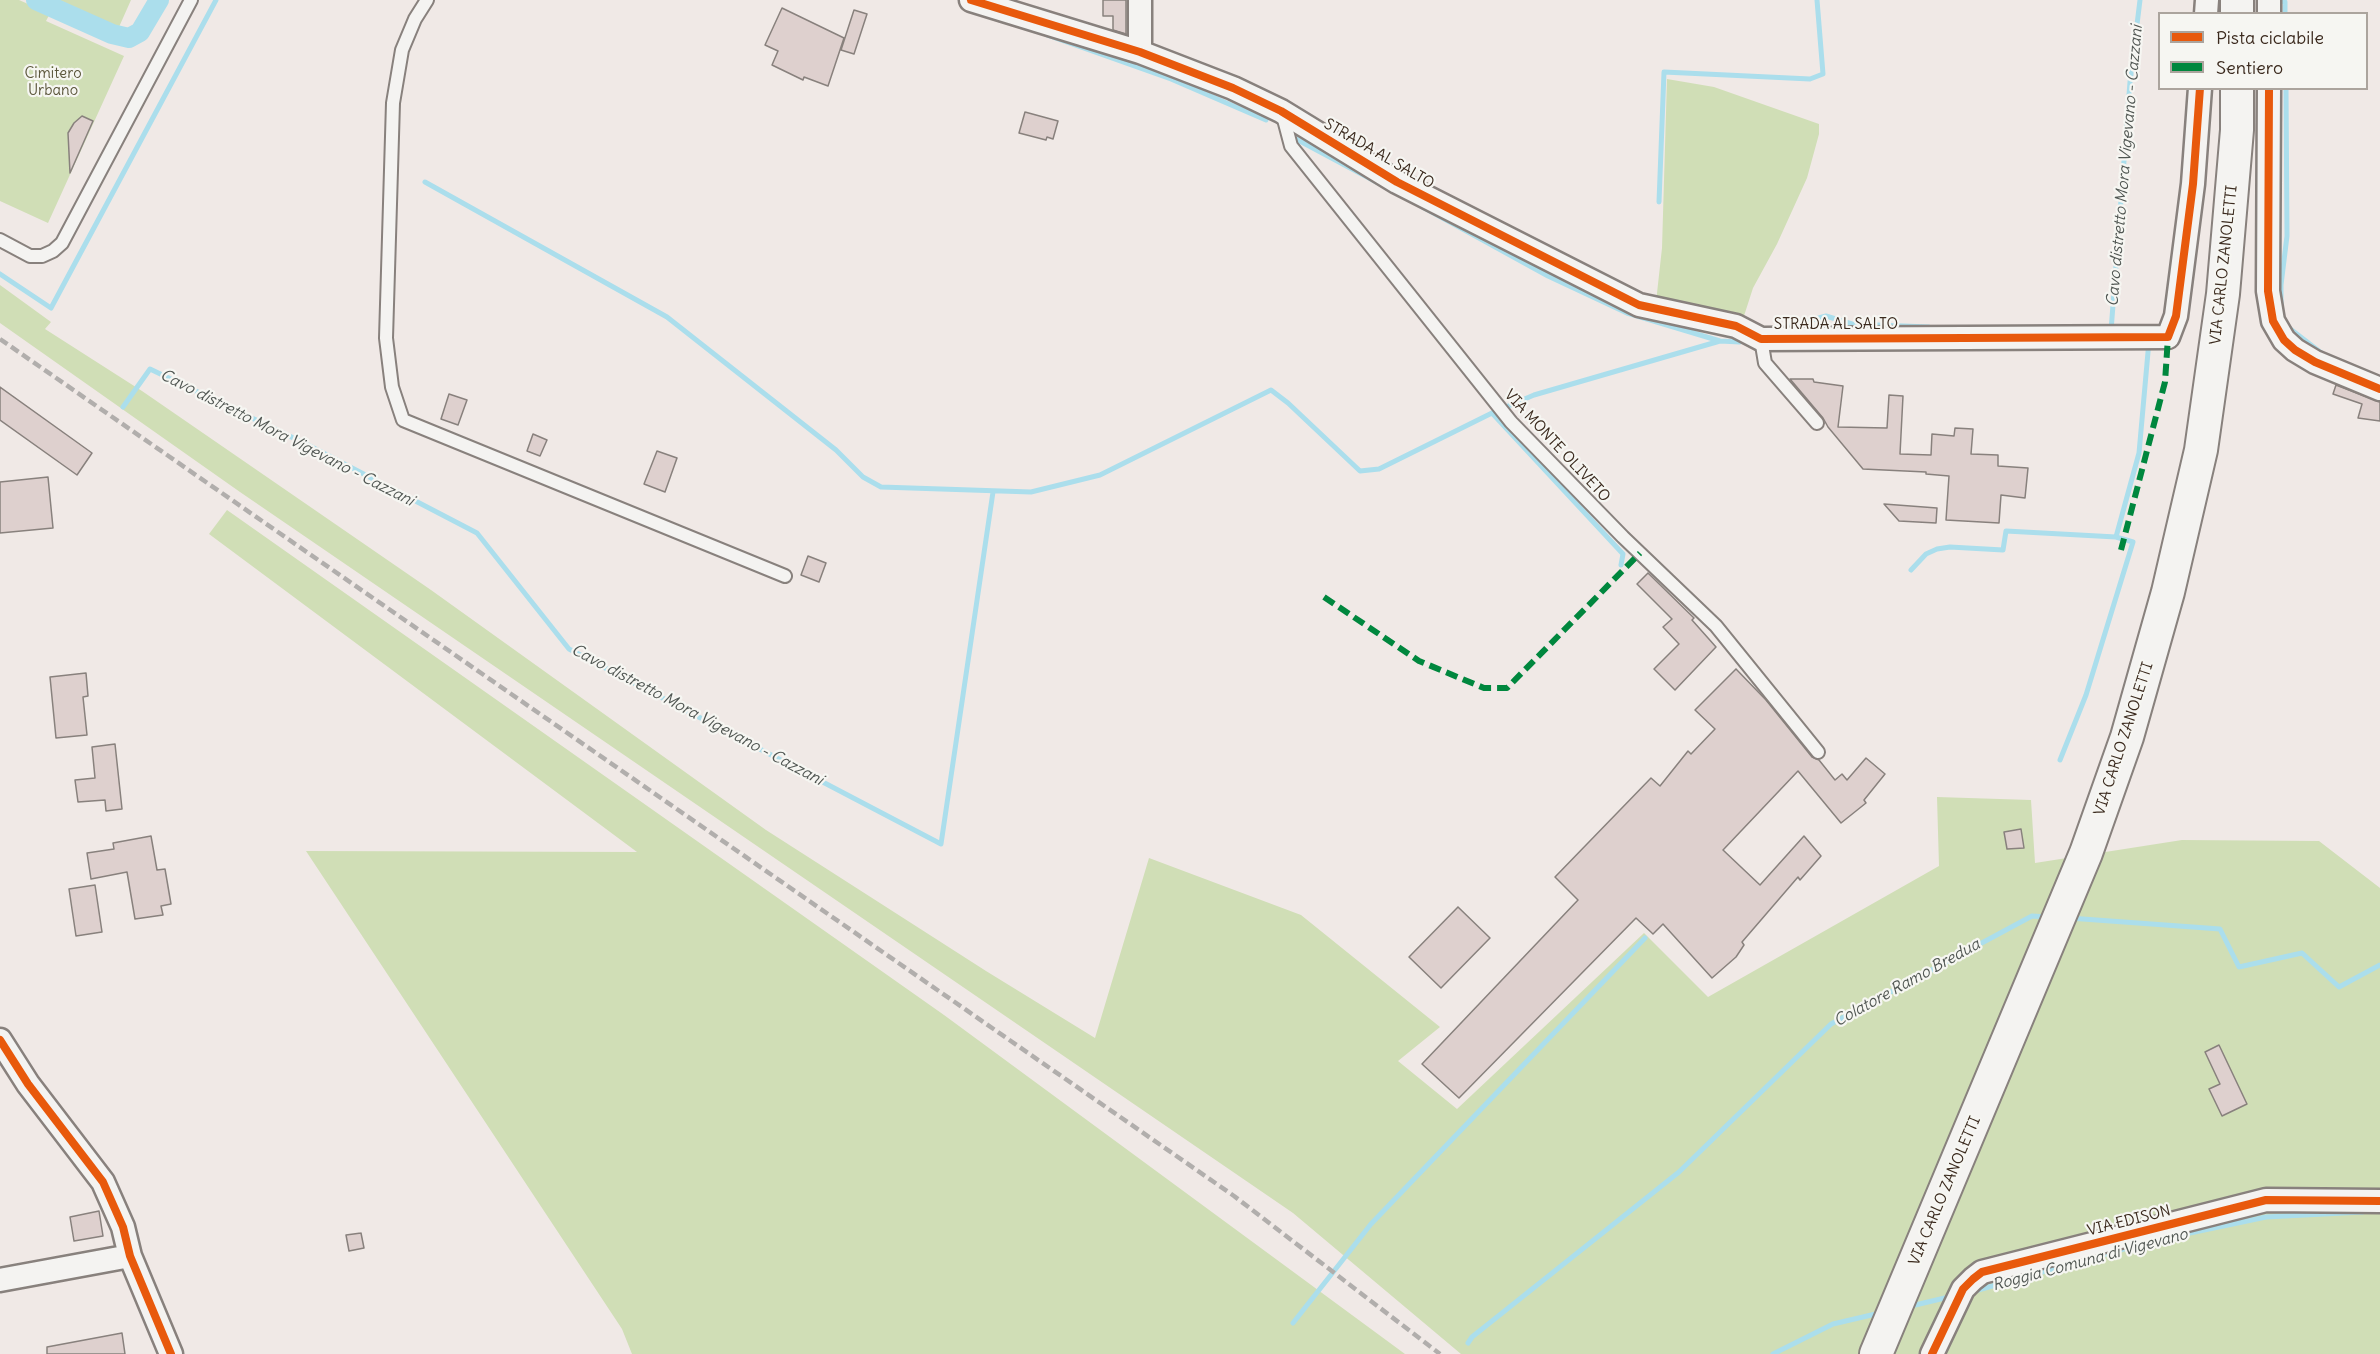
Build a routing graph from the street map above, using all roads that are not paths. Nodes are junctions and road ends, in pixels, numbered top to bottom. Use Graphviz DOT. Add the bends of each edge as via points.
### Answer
graph roads {
  1 [pos="191,0"];
  2 [pos="428,0"];
  3 [pos="971,0"];
  4 [pos="1140,0"];
  5 [pos="1140,52"];
  6 [pos="2200,90"];
  7 [pos="2237,90"];
  8 [pos="2269,90"];
  9 [pos="1281,111"];
  10 [pos="0,240"];
  11 [pos="1756,336"];
  12 [pos="2380,389"];
  13 [pos="1817,423"];
  14 [pos="785,576"];
  15 [pos="1818,752"];
  16 [pos="0,1040"];
  17 [pos="2380,1201"];
  18 [pos="130,1256"];
  19 [pos="0,1280"];
  20 [pos="171,1354"];
  21 [pos="1876,1354"];
  22 [pos="1932,1354"];
  1 -- 10 [label="lane" via="62,243 42,256 30,256"];
  2 -- 14 [label="lane" via="402,50 393,103 386,338 392,387 403,420"];
  3 -- 5 [label="street, STRADA AL SALTO"];
  4 -- 5 [label="street"];
  5 -- 9 [label="street, STRADA AL SALTO"];
  6 -- 11 [label="street, STRADA AL SALTO" via="2193,184 2176,315 2168,337"];
  7 -- 21 [label="main road, VIA CARLO ZANOLETTI" via="2223,294 2201,450 2168,592 2127,737 2061,915"];
  8 -- 12 [label="street" via="2268,291 2272,321 2295,350"];
  9 -- 11 [label="street, STRADA AL SALTO" via="1397,182 1639,305 1736,326"];
  9 -- 15 [label="lane, VIA MONTE OLIVETO" via="1291,146 1506,416 1716,626"];
  11 -- 13 [label="lane" via="1765,363"];
  16 -- 18 [label="street" via="28,1084 103,1182 123,1227"];
  17 -- 22 [label="street, VIA EDISON" via="2266,1200 1982,1272 1960,1295"];
  18 -- 19 [label="street"];
  18 -- 20 [label="street"];
}
